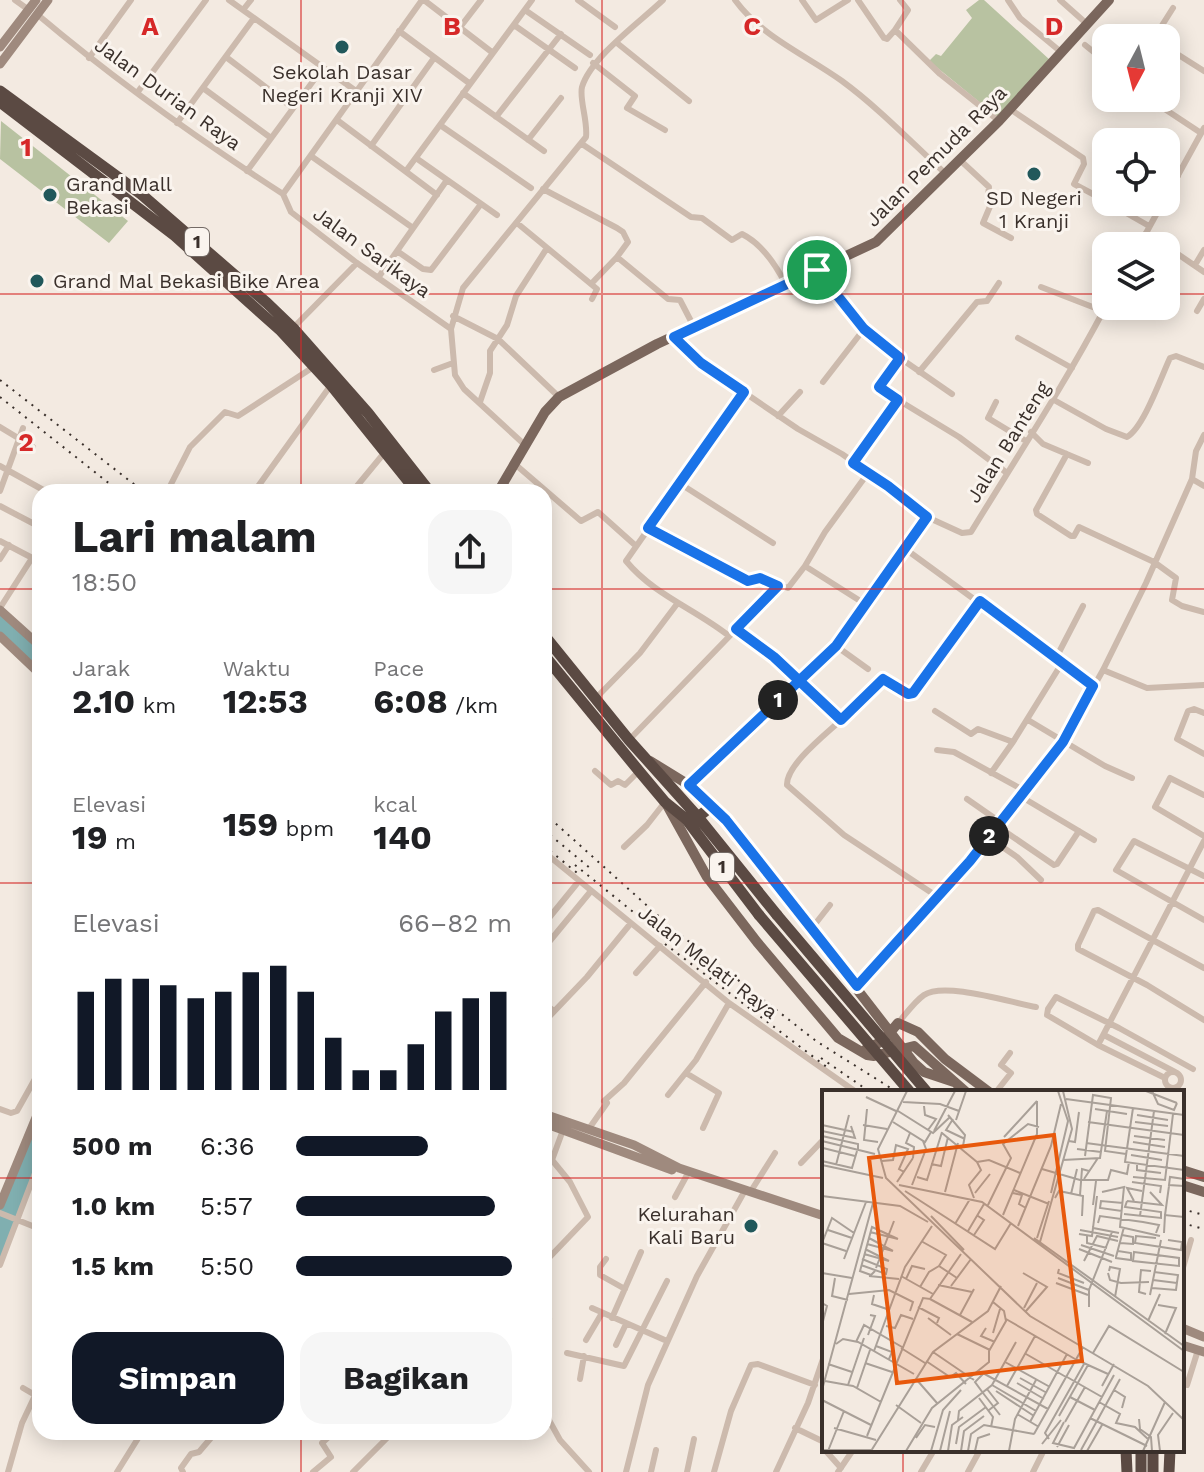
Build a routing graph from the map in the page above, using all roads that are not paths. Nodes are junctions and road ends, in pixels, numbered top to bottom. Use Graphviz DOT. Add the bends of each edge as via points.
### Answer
graph roads {
  1 [pos="15,0"];
  2 [pos="36,0"];
  3 [pos="48,0"];
  4 [pos="131,0"];
  5 [pos="206,0"];
  6 [pos="229,0"];
  7 [pos="251,0"];
  8 [pos="423,0"];
  9 [pos="481,0"];
  10 [pos="532,0"];
  11 [pos="578,0"];
  12 [pos="663,0"];
  13 [pos="735,0"];
  14 [pos="802,0"];
  15 [pos="858,0"];
  16 [pos="900,0"];
  17 [pos="1008,0"];
  18 [pos="1060,0"];
  19 [pos="1109,0"];
  20 [pos="843,1"];
  21 [pos="652,4"];
  22 [pos="1173,8"];
  23 [pos="243,10"];
  24 [pos="525,10"];
  25 [pos="33,12"];
  26 [pos="254,18"];
  27 [pos="1087,24"];
  28 [pos="1163,24"];
  29 [pos="514,25"];
  30 [pos="461,26"];
  31 [pos="615,27"];
  32 [pos="895,30"];
  33 [pos="399,31"];
  34 [pos="561,34"];
  35 [pos="617,43"];
  36 [pos="1085,45"];
  37 [pos="0,47"];
  38 [pos="549,49"];
  39 [pos="1092,51"];
  40 [pos="1061,52"];
  41 [pos="493,53"];
  42 [pos="590,55"];
  43 [pos="1180,56"];
  44 [pos="226,57"];
  45 [pos="89,58"];
  46 [pos="434,58"];
  47 [pos="593,63"];
  48 [pos="0,64"];
  49 [pos="575,68"];
  50 [pos="322,69"];
  51 [pos="1204,71"];
  52 [pos="469,83"];
  53 [pos="203,88"];
  54 [pos="0,91"];
  55 [pos="356,91"];
  56 [pos="137,93"];
  57 [pos="463,93"];
  58 [pos="561,98"];
  59 [pos="689,101"];
  60 [pos="0,102"];
  61 [pos="293,108"];
  62 [pos="1010,109"];
  63 [pos="1171,112"];
  64 [pos="496,117"];
  65 [pos="337,120"];
  66 [pos="999,121"];
  67 [pos="177,123"];
  68 [pos="440,125"];
  69 [pos="665,130"];
  70 [pos="1203,132"];
  71 [pos="271,138"];
  72 [pos="528,140"];
  73 [pos="582,144"];
  74 [pos="371,146"];
  75 [pos="544,151"];
  76 [pos="311,156"];
  77 [pos="416,158"];
  78 [pos="961,161"];
  79 [pos="247,171"];
  80 [pos="406,171"];
  81 [pos="1180,172"];
  82 [pos="947,175"];
  83 [pos="447,180"];
  84 [pos="531,188"];
  85 [pos="543,189"];
  86 [pos="283,194"];
  87 [pos="1092,194"];
  88 [pos="437,195"];
  89 [pos="481,204"];
  90 [pos="497,215"];
  91 [pos="1132,216"];
  92 [pos="1155,216"];
  93 [pos="517,223"];
  94 [pos="1149,226"];
  95 [pos="413,228"];
  96 [pos="178,232"];
  97 [pos="1146,232"];
  98 [pos="1011,238"];
  99 [pos="547,248"];
  100 [pos="1204,250"];
  101 [pos="397,251"];
  102 [pos="1180,255"];
  103 [pos="617,257"];
  104 [pos="357,263"];
  105 [pos="1195,265"];
  106 [pos="817,270"];
  107 [pos="1204,272"];
  108 [pos="378,278"];
  109 [pos="999,283"];
  110 [pos="591,284"];
  111 [pos="786,285"];
  112 [pos="1041,287"];
  113 [pos="592,299"];
  114 [pos="1204,299"];
  115 [pos="1092,304"];
  116 [pos="1197,311"];
  117 [pos="453,316"];
  118 [pos="1098,320"];
  119 [pos="694,327"];
  120 [pos="293,328"];
  121 [pos="450,328"];
  122 [pos="864,329"];
  123 [pos="674,337"];
  124 [pos="1018,338"];
  125 [pos="498,339"];
  126 [pos="900,358"];
  127 [pos="453,363"];
  128 [pos="315,366"];
  129 [pos="1204,367"];
  130 [pos="1072,368"];
  131 [pos="434,370"];
  132 [pos="919,372"];
  133 [pos="823,382"];
  134 [pos="331,385"];
  135 [pos="744,392"];
  136 [pos="800,392"];
  137 [pos="952,394"];
  138 [pos="559,397"];
  139 [pos="898,400"];
  140 [pos="1054,400"];
  141 [pos="480,402"];
  142 [pos="996,402"];
  143 [pos="778,416"];
  144 [pos="371,426"];
  145 [pos="0,427"];
  146 [pos="23,428"];
  147 [pos="1031,432"];
  148 [pos="1203,438"];
  149 [pos="20,439"];
  150 [pos="1026,441"];
  151 [pos="33,447"];
  152 [pos="526,447"];
  153 [pos="385,452"];
  154 [pos="1067,454"];
  155 [pos="853,463"];
  156 [pos="1088,463"];
  157 [pos="516,465"];
  158 [pos="0,466"];
  159 [pos="8,471"];
  160 [pos="868,473"];
  161 [pos="1007,473"];
  162 [pos="1192,479"];
  163 [pos="679,483"];
  164 [pos="32,484"];
  165 [pos="171,484"];
  166 [pos="260,484"];
  167 [pos="359,484"];
  168 [pos="411,484"];
  169 [pos="423,484"];
  170 [pos="503,484"];
  171 [pos="538,484"];
  172 [pos="1204,486"];
  173 [pos="0,491"];
  174 [pos="552,496"];
  175 [pos="0,506"];
  176 [pos="927,517"];
  177 [pos="32,523"];
  178 [pos="648,528"];
  179 [pos="0,541"];
  180 [pos="773,543"];
  181 [pos="9,545"];
  182 [pos="636,546"];
  183 [pos="904,548"];
  184 [pos="32,558"];
  185 [pos="0,559"];
  186 [pos="1154,562"];
  187 [pos="805,566"];
  188 [pos="778,586"];
  189 [pos="980,601"];
  190 [pos="677,604"];
  191 [pos="865,604"];
  192 [pos="1083,606"];
  193 [pos="0,609"];
  194 [pos="1204,612"];
  195 [pos="736,629"];
  196 [pos="0,636"];
  197 [pos="729,636"];
  198 [pos="32,639"];
  199 [pos="552,645"];
  200 [pos="836,646"];
  201 [pos="1056,658"];
  202 [pos="1062,663"];
  203 [pos="552,665"];
  204 [pos="32,666"];
  205 [pos="868,669"];
  206 [pos="1103,670"];
  207 [pos="798,682"];
  208 [pos="1204,685"];
  209 [pos="1093,686"];
  210 [pos="595,699"];
  211 [pos="935,711"];
  212 [pos="1204,713"];
  213 [pos="841,720"];
  214 [pos="1028,720"];
  215 [pos="629,740"];
  216 [pos="1013,742"];
  217 [pos="1063,742"];
  218 [pos="937,750"];
  219 [pos="1204,754"];
  220 [pos="647,760"];
  221 [pos="595,771"];
  222 [pos="639,771"];
  223 [pos="991,773"];
  224 [pos="1132,778"];
  225 [pos="689,785"];
  226 [pos="1023,793"];
  227 [pos="1204,795"];
  228 [pos="967,799"];
  229 [pos="665,802"];
  230 [pos="712,806"];
  231 [pos="692,818"];
  232 [pos="998,824"];
  233 [pos="1079,831"];
  234 [pos="988,837"];
  235 [pos="1204,838"];
  236 [pos="1094,840"];
  237 [pos="624,847"];
  238 [pos="552,859"];
  239 [pos="1190,868"];
  240 [pos="1204,876"];
  241 [pos="1041,880"];
  242 [pos="579,881"];
  243 [pos="591,891"];
  244 [pos="938,897"];
  245 [pos="1172,901"];
  246 [pos="830,905"];
  247 [pos="552,914"];
  248 [pos="1204,920"];
  249 [pos="631,923"];
  250 [pos="812,928"];
  251 [pos="552,937"];
  252 [pos="1153,939"];
  253 [pos="660,946"];
  254 [pos="1204,968"];
  255 [pos="636,973"];
  256 [pos="1133,979"];
  257 [pos="706,982"];
  258 [pos="857,986"];
  259 [pos="729,1003"];
  260 [pos="1036,1007"];
  261 [pos="554,1011"];
  262 [pos="1204,1020"];
  263 [pos="1110,1024"];
  264 [pos="894,1026"];
  265 [pos="1104,1035"];
  266 [pos="1098,1045"];
  267 [pos="902,1047"];
  268 [pos="856,1050"];
  269 [pos="1010,1053"];
  270 [pos="1193,1069"];
  271 [pos="1175,1072"];
  272 [pos="686,1073"];
  273 [pos="1165,1078"];
  274 [pos="32,1084"];
  275 [pos="1176,1089"];
  276 [pos="853,1090"];
  277 [pos="908,1090"];
  278 [pos="925,1090"];
  279 [pos="964,1090"];
  280 [pos="986,1090"];
  281 [pos="998,1090"];
  282 [pos="668,1095"];
  283 [pos="0,1109"];
  284 [pos="552,1119"];
  285 [pos="552,1124"];
  286 [pos="561,1125"];
  287 [pos="32,1127"];
  288 [pos="703,1128"];
  289 [pos="586,1134"];
  290 [pos="822,1141"];
  291 [pos="775,1153"];
  292 [pos="552,1160"];
  293 [pos="653,1160"];
  294 [pos="801,1163"];
  295 [pos="1184,1171"];
  296 [pos="687,1175"];
  297 [pos="1204,1177"];
  298 [pos="32,1183"];
  299 [pos="1184,1186"];
  300 [pos="747,1192"];
  301 [pos="1204,1192"];
  302 [pos="675,1197"];
  303 [pos="0,1205"];
  304 [pos="0,1213"];
  305 [pos="822,1218"];
  306 [pos="18,1219"];
  307 [pos="32,1225"];
  308 [pos="1191,1240"];
  309 [pos="641,1252"];
  310 [pos="552,1255"];
  311 [pos="606,1259"];
  312 [pos="1184,1264"];
  313 [pos="0,1265"];
  314 [pos="667,1281"];
  315 [pos="625,1289"];
  316 [pos="592,1308"];
  317 [pos="602,1313"];
  318 [pos="612,1318"];
  319 [pos="626,1324"];
  320 [pos="1184,1329"];
  321 [pos="640,1331"];
  322 [pos="1204,1337"];
  323 [pos="586,1340"];
  324 [pos="667,1341"];
  325 [pos="616,1345"];
  326 [pos="1201,1351"];
  327 [pos="567,1353"];
  328 [pos="584,1356"];
  329 [pos="822,1362"];
  330 [pos="580,1379"];
  331 [pos="815,1385"];
  332 [pos="1187,1385"];
  333 [pos="23,1388"];
  334 [pos="32,1393"];
  335 [pos="32,1401"];
  336 [pos="552,1426"];
  337 [pos="795,1428"];
  338 [pos="694,1439"];
  339 [pos="134,1440"];
  340 [pos="209,1440"];
  341 [pos="325,1440"];
  342 [pos="386,1440"];
  343 [pos="822,1441"];
  344 [pos="656,1450"];
  345 [pos="826,1452"];
  346 [pos="852,1452"];
  347 [pos="933,1452"];
  348 [pos="979,1452"];
  349 [pos="1043,1452"];
  350 [pos="1126,1452"];
  351 [pos="1170,1452"];
  352 [pos="840,1470"];
  353 [pos="588,1471"];
  354 [pos="8,1472"];
  355 [pos="117,1472"];
  356 [pos="183,1472"];
  357 [pos="313,1472"];
  358 [pos="353,1472"];
  359 [pos="626,1472"];
  360 [pos="651,1472"];
  361 [pos="687,1472"];
  362 [pos="714,1472"];
  363 [pos="776,1472"];
  364 [pos="921,1472"];
  365 [pos="968,1472"];
  366 [pos="1033,1472"];
  367 [pos="1127,1472"];
  368 [pos="1169,1472"];
  1 -- 25 [label="street, Jalan Durian Raya"];
  2 -- 25 [label="street"];
  3 -- 25 [label="street"];
  4 -- 45 [label="street"];
  5 -- 56 [label="street"];
  6 -- 23 [label="street"];
  7 -- 23 [label="street"];
  8 -- 30 [label="street"];
  8 -- 33 [label="street"];
  9 -- 30 [label="street"];
  10 -- 24 [label="street"];
  11 -- 31 [label="street"];
  12 -- 21 [label="street"];
  13 -- 82 [label="street" via="790,50 841,80"];
  14 -- 20 [label="street" via="816,20"];
  15 -- 32 [label="street" via="884,38"];
  16 -- 32 [label="street" via="908,10"];
  17 -- 40 [label="street" via="1020,18"];
  18 -- 27 [label="street"];
  19 -- 27 [label="main road, Jalan Pemuda Raya"];
  21 -- 35 [label="street"];
  22 -- 28 [label="street"];
  23 -- 26 [label="street"];
  24 -- 29 [label="street"];
  24 -- 34 [label="street"];
  25 -- 37 [label="street"];
  25 -- 45 [label="street, Jalan Durian Raya"];
  25 -- 48 [label="street"];
  26 -- 44 [label="street"];
  26 -- 50 [label="street"];
  27 -- 40 [label="main road, Jalan Pemuda Raya"];
  29 -- 38 [label="street"];
  29 -- 41 [label="street"];
  30 -- 41 [label="street"];
  32 -- 66 [label="street"];
  33 -- 46 [label="street"];
  33 -- 55 [label="street"];
  34 -- 38 [label="street"];
  34 -- 42 [label="street"];
  35 -- 47 [label="street"];
  35 -- 59 [label="street"];
  36 -- 39 [label="street"];
  38 -- 49 [label="street"];
  38 -- 64 [label="street"];
  40 -- 62 [label="main road, Jalan Pemuda Raya"];
  41 -- 52 [label="street"];
  43 -- 51 [label="street"];
  44 -- 53 [label="street"];
  44 -- 61 [label="street"];
  45 -- 56 [label="street, Jalan Durian Raya"];
  46 -- 52 [label="street"];
  46 -- 74 [label="street"];
  47 -- 69 [label="street" via="635,96 627,108"];
  47 -- 73 [label="street" via="581,91 587,127"];
  50 -- 55 [label="street"];
  50 -- 61 [label="street"];
  52 -- 57 [label="street"];
  53 -- 67 [label="street"];
  53 -- 71 [label="street"];
  54 -- 96 [label="highway, 1" via="114,173"];
  55 -- 65 [label="street"];
  56 -- 67 [label="street, Jalan Durian Raya"];
  57 -- 64 [label="street"];
  57 -- 68 [label="street"];
  58 -- 72 [label="street"];
  60 -- 96 [label="highway, 1"];
  61 -- 71 [label="street"];
  62 -- 66 [label="main road, Jalan Pemuda Raya"];
  62 -- 87 [label="street" via="1083,158 1074,184"];
  63 -- 70 [label="street"];
  64 -- 72 [label="street"];
  65 -- 74 [label="street"];
  65 -- 76 [label="street"];
  66 -- 78 [label="main road, Jalan Pemuda Raya"];
  67 -- 79 [label="street, Jalan Durian Raya"];
  68 -- 77 [label="street"];
  68 -- 84 [label="street"];
  70 -- 81 [label="street"];
  71 -- 79 [label="street"];
  72 -- 75 [label="street"];
  73 -- 85 [label="street"];
  73 -- 111 [label="street" via="691,217 702,218 734,241 742,234 749,238"];
  74 -- 80 [label="street"];
  76 -- 86 [label="street"];
  76 -- 95 [label="street"];
  77 -- 80 [label="street"];
  77 -- 83 [label="street"];
  78 -- 82 [label="main road, Jalan Pemuda Raya"];
  78 -- 98 [label="street" via="989,187 991,204 983,223"];
  79 -- 86 [label="street, Jalan Durian Raya"];
  80 -- 88 [label="street"];
  82 -- 106 [label="main road, Jalan Pemuda Raya" via="876,242"];
  83 -- 88 [label="street"];
  83 -- 89 [label="street"];
  85 -- 93 [label="street"];
  85 -- 103 [label="street" via="617,228 628,242"];
  86 -- 104 [label="street, Jalan Sarikaya" via="291,212"];
  88 -- 95 [label="street"];
  89 -- 90 [label="street"];
  89 -- 101 [label="street" via="431,270"];
  91 -- 94 [label="street"];
  92 -- 94 [label="street"];
  93 -- 99 [label="street"];
  93 -- 117 [label="street" via="463,288"];
  94 -- 97 [label="street"];
  95 -- 101 [label="street"];
  96 -- 120 [label="highway, 1"];
  96 -- 128 [label="highway, 1"];
  99 -- 110 [label="street"];
  99 -- 125 [label="street" via="516,296"];
  100 -- 105 [label="street"];
  101 -- 108 [label="street"];
  102 -- 105 [label="street"];
  103 -- 110 [label="street"];
  103 -- 119 [label="street" via="668,299 680,300"];
  104 -- 108 [label="street, Jalan Sarikaya"];
  104 -- 120 [label="street"];
  105 -- 107 [label="street"];
  106 -- 111 [label="main road, Jalan Pemuda Raya"];
  106 -- 122 [label="street"];
  108 -- 121 [label="street, Jalan Sarikaya"];
  109 -- 132 [label="street"];
  110 -- 113 [label="street" via="597,292"];
  111 -- 119 [label="main road, Jalan Pemuda Raya"];
  112 -- 115 [label="street"];
  114 -- 116 [label="street"];
  117 -- 121 [label="street"];
  117 -- 125 [label="street"];
  118 -- 130 [label="street, Jalan Banteng"];
  119 -- 123 [label="main road, Jalan Pemuda Raya"];
  120 -- 144 [label="highway, 1"];
  121 -- 127 [label="street"];
  122 -- 126 [label="street"];
  122 -- 133 [label="street"];
  123 -- 135 [label="street"];
  123 -- 138 [label="main road, Jalan Pemuda Raya"];
  124 -- 130 [label="street"];
  125 -- 138 [label="street"];
  125 -- 141 [label="street" via="490,351 490,373"];
  126 -- 132 [label="street"];
  126 -- 139 [label="street" via="879,387"];
  127 -- 131 [label="street"];
  127 -- 141 [label="street" via="458,382"];
  128 -- 134 [label="highway, 1"];
  128 -- 165 [label="street" via="238,416 225,412 190,447"];
  129 -- 140 [label="street" via="1170,358 1140,422 1127,437"];
  130 -- 140 [label="street, Jalan Banteng"];
  132 -- 137 [label="street"];
  134 -- 144 [label="highway, 1"];
  134 -- 166 [label="street"];
  135 -- 143 [label="street"];
  135 -- 163 [label="street"];
  136 -- 143 [label="street"];
  138 -- 152 [label="main road, Jalan Pemuda Raya"];
  139 -- 155 [label="street"];
  139 -- 161 [label="street"];
  140 -- 147 [label="street, Jalan Banteng"];
  141 -- 152 [label="street"];
  142 -- 150 [label="street" via="988,418"];
  143 -- 155 [label="street"];
  144 -- 153 [label="highway, 1"];
  144 -- 169 [label="highway, 1"];
  145 -- 149 [label="street"];
  146 -- 149 [label="street"];
  147 -- 150 [label="street, Jalan Banteng"];
  147 -- 154 [label="street"];
  148 -- 162 [label="street"];
  149 -- 151 [label="street"];
  149 -- 159 [label="street"];
  150 -- 161 [label="street, Jalan Banteng"];
  152 -- 157 [label="main road, Jalan Pemuda Raya"];
  153 -- 167 [label="street"];
  153 -- 168 [label="highway, 1"];
  154 -- 156 [label="street"];
  154 -- 186 [label="street" via="1037,514 1071,536 1079,527"];
  155 -- 160 [label="street"];
  157 -- 170 [label="main road, Jalan Pemuda Raya"];
  157 -- 171 [label="street"];
  158 -- 159 [label="street"];
  159 -- 164 [label="street"];
  159 -- 173 [label="street"];
  160 -- 176 [label="street"];
  160 -- 187 [label="street"];
  161 -- 176 [label="street, Jalan Banteng" via="971,532"];
  162 -- 172 [label="street"];
  162 -- 186 [label="street"];
  163 -- 178 [label="street"];
  163 -- 180 [label="street"];
  174 -- 182 [label="street" via="581,521 599,512"];
  175 -- 177 [label="street"];
  176 -- 183 [label="street"];
  178 -- 182 [label="street"];
  178 -- 188 [label="street" via="748,581 760,578"];
  179 -- 181 [label="street"];
  181 -- 184 [label="street"];
  181 -- 185 [label="street"];
  182 -- 190 [label="street" via="626,561 643,581"];
  183 -- 189 [label="street"];
  183 -- 191 [label="street"];
  184 -- 193 [label="street"];
  186 -- 194 [label="street" via="1176,578 1172,600"];
  186 -- 206 [label="street"];
  187 -- 188 [label="street" via="788,588"];
  187 -- 191 [label="street"];
  188 -- 195 [label="street"];
  189 -- 201 [label="street"];
  189 -- 213 [label="street" via="913,693 883,679"];
  190 -- 197 [label="street" via="701,614"];
  190 -- 210 [label="street" via="640,653"];
  191 -- 200 [label="street"];
  192 -- 201 [label="street"];
  193 -- 198 [label="street"];
  195 -- 197 [label="street"];
  195 -- 207 [label="street"];
  196 -- 204 [label="street"];
  197 -- 215 [label="street"];
  199 -- 210 [label="highway, 1"];
  200 -- 205 [label="street"];
  200 -- 207 [label="street"];
  201 -- 202 [label="street"];
  202 -- 209 [label="street"];
  202 -- 214 [label="street"];
  203 -- 222 [label="highway, 1"];
  206 -- 208 [label="street" via="1147,688"];
  206 -- 209 [label="street"];
  207 -- 213 [label="street"];
  207 -- 225 [label="street"];
  209 -- 217 [label="street"];
  210 -- 215 [label="highway, 1"];
  211 -- 216 [label="street" via="971,734 978,729"];
  212 -- 219 [label="street" via="1188,711 1177,739"];
  213 -- 244 [label="street" via="797,763 787,785 844,835"];
  214 -- 216 [label="street"];
  214 -- 217 [label="street"];
  215 -- 220 [label="highway, 1"];
  216 -- 223 [label="street"];
  217 -- 224 [label="street"];
  217 -- 226 [label="street"];
  218 -- 223 [label="street" via="954,752"];
  220 -- 225 [label="main road"];
  220 -- 231 [label="highway, 1"];
  221 -- 222 [label="street" via="611,785 625,785"];
  222 -- 229 [label="highway, 1"];
  223 -- 226 [label="street"];
  225 -- 230 [label="main road"];
  226 -- 232 [label="street"];
  226 -- 233 [label="street"];
  227 -- 235 [label="street" via="1170,778 1155,808"];
  228 -- 232 [label="street"];
  229 -- 231 [label="highway, 1"];
  229 -- 237 [label="street"];
  229 -- 268 [label="main road" via="733,912 838,1038"];
  230 -- 231 [label="highway"];
  230 -- 250 [label="main road"];
  231 -- 277 [label="highway, 1, bridge" via="759,915"];
  231 -- 278 [label="highway, 1, bridge"];
  232 -- 233 [label="street" via="1054,865"];
  232 -- 234 [label="street"];
  233 -- 236 [label="street"];
  234 -- 241 [label="street"];
  234 -- 244 [label="street"];
  235 -- 239 [label="street"];
  238 -- 242 [label="street, Jalan Melati Raya"];
  239 -- 240 [label="street"];
  239 -- 245 [label="street"];
  239 -- 245 [label="street" via="1132,841 1117,871"];
  242 -- 243 [label="street, Jalan Melati Raya"];
  242 -- 247 [label="street"];
  243 -- 249 [label="street, Jalan Melati Raya"];
  243 -- 251 [label="street"];
  244 -- 258 [label="street"];
  245 -- 248 [label="street"];
  245 -- 252 [label="street"];
  246 -- 250 [label="street"];
  249 -- 253 [label="street, Jalan Melati Raya"];
  249 -- 261 [label="street"];
  250 -- 258 [label="main road"];
  252 -- 254 [label="street"];
  252 -- 256 [label="street"];
  252 -- 256 [label="street" via="1096,910 1078,945"];
  253 -- 255 [label="street"];
  253 -- 257 [label="street, Jalan Melati Raya"];
  256 -- 262 [label="street"];
  256 -- 263 [label="street"];
  257 -- 259 [label="street, Jalan Melati Raya"];
  257 -- 289 [label="street" via="604,1101"];
  258 -- 264 [label="main road" via="880,1017"];
  259 -- 272 [label="street"];
  259 -- 276 [label="street, Jalan Melati Raya"];
  260 -- 264 [label="street" via="959,991 932,991"];
  263 -- 265 [label="street"];
  263 -- 266 [label="street" via="1058,996 1048,1009 1047,1015"];
  263 -- 270 [label="street"];
  264 -- 267 [label="main road"];
  264 -- 268 [label="main road" via="875,1047"];
  264 -- 280 [label="main road" via="918,1032"];
  265 -- 266 [label="street"];
  265 -- 271 [label="street"];
  266 -- 273 [label="street"];
  267 -- 268 [label="main road" via="874,1056"];
  267 -- 279 [label="main road" via="921,1050"];
  269 -- 281 [label="street" via="1001,1065 1011,1073"];
  271 -- 273 [label="street"];
  271 -- 275 [label="street" via="1181,1078"];
  272 -- 282 [label="street"];
  272 -- 288 [label="street" via="719,1093"];
  273 -- 275 [label="street"];
  274 -- 283 [label="street" via="17,1111"];
  284 -- 286 [label="street"];
  285 -- 286 [label="street"];
  286 -- 289 [label="street"];
  286 -- 292 [label="street"];
  287 -- 303 [label="street"];
  289 -- 293 [label="street"];
  290 -- 294 [label="street"];
  291 -- 300 [label="street"];
  292 -- 310 [label="street" via="588,1217"];
  293 -- 296 [label="street"];
  293 -- 300 [label="street"];
  295 -- 297 [label="main road"];
  296 -- 300 [label="street"];
  296 -- 302 [label="street"];
  298 -- 306 [label="street"];
  299 -- 301 [label="main road"];
  300 -- 305 [label="street"];
  300 -- 324 [label="street" via="697,1276"];
  304 -- 306 [label="street"];
  306 -- 307 [label="street"];
  306 -- 313 [label="street"];
  308 -- 312 [label="street"];
  309 -- 315 [label="street"];
  311 -- 315 [label="street" via="600,1275"];
  314 -- 321 [label="street"];
  315 -- 318 [label="street"];
  316 -- 317 [label="street"];
  317 -- 318 [label="street"];
  317 -- 323 [label="street"];
  318 -- 319 [label="street"];
  319 -- 321 [label="street"];
  319 -- 325 [label="street"];
  320 -- 322 [label="street"];
  321 -- 324 [label="street"];
  321 -- 328 [label="street" via="623,1366"];
  324 -- 359 [label="street" via="642,1402"];
  326 -- 332 [label="street"];
  327 -- 328 [label="street"];
  328 -- 330 [label="street"];
  329 -- 331 [label="street"];
  331 -- 337 [label="street"];
  331 -- 362 [label="street" via="751,1365"];
  333 -- 334 [label="street"];
  335 -- 354 [label="street"];
  336 -- 353 [label="street"];
  337 -- 343 [label="street"];
  337 -- 363 [label="street"];
  338 -- 361 [label="street"];
  339 -- 355 [label="street"];
  340 -- 356 [label="street" via="188,1458"];
  341 -- 357 [label="street" via="322,1443 331,1457"];
  342 -- 358 [label="street"];
  344 -- 360 [label="street"];
  345 -- 352 [label="street"];
  346 -- 352 [label="street"];
  347 -- 364 [label="street"];
  348 -- 365 [label="street"];
  349 -- 366 [label="street"];
  350 -- 367 [label="highway"];
  351 -- 368 [label="highway"];
}
